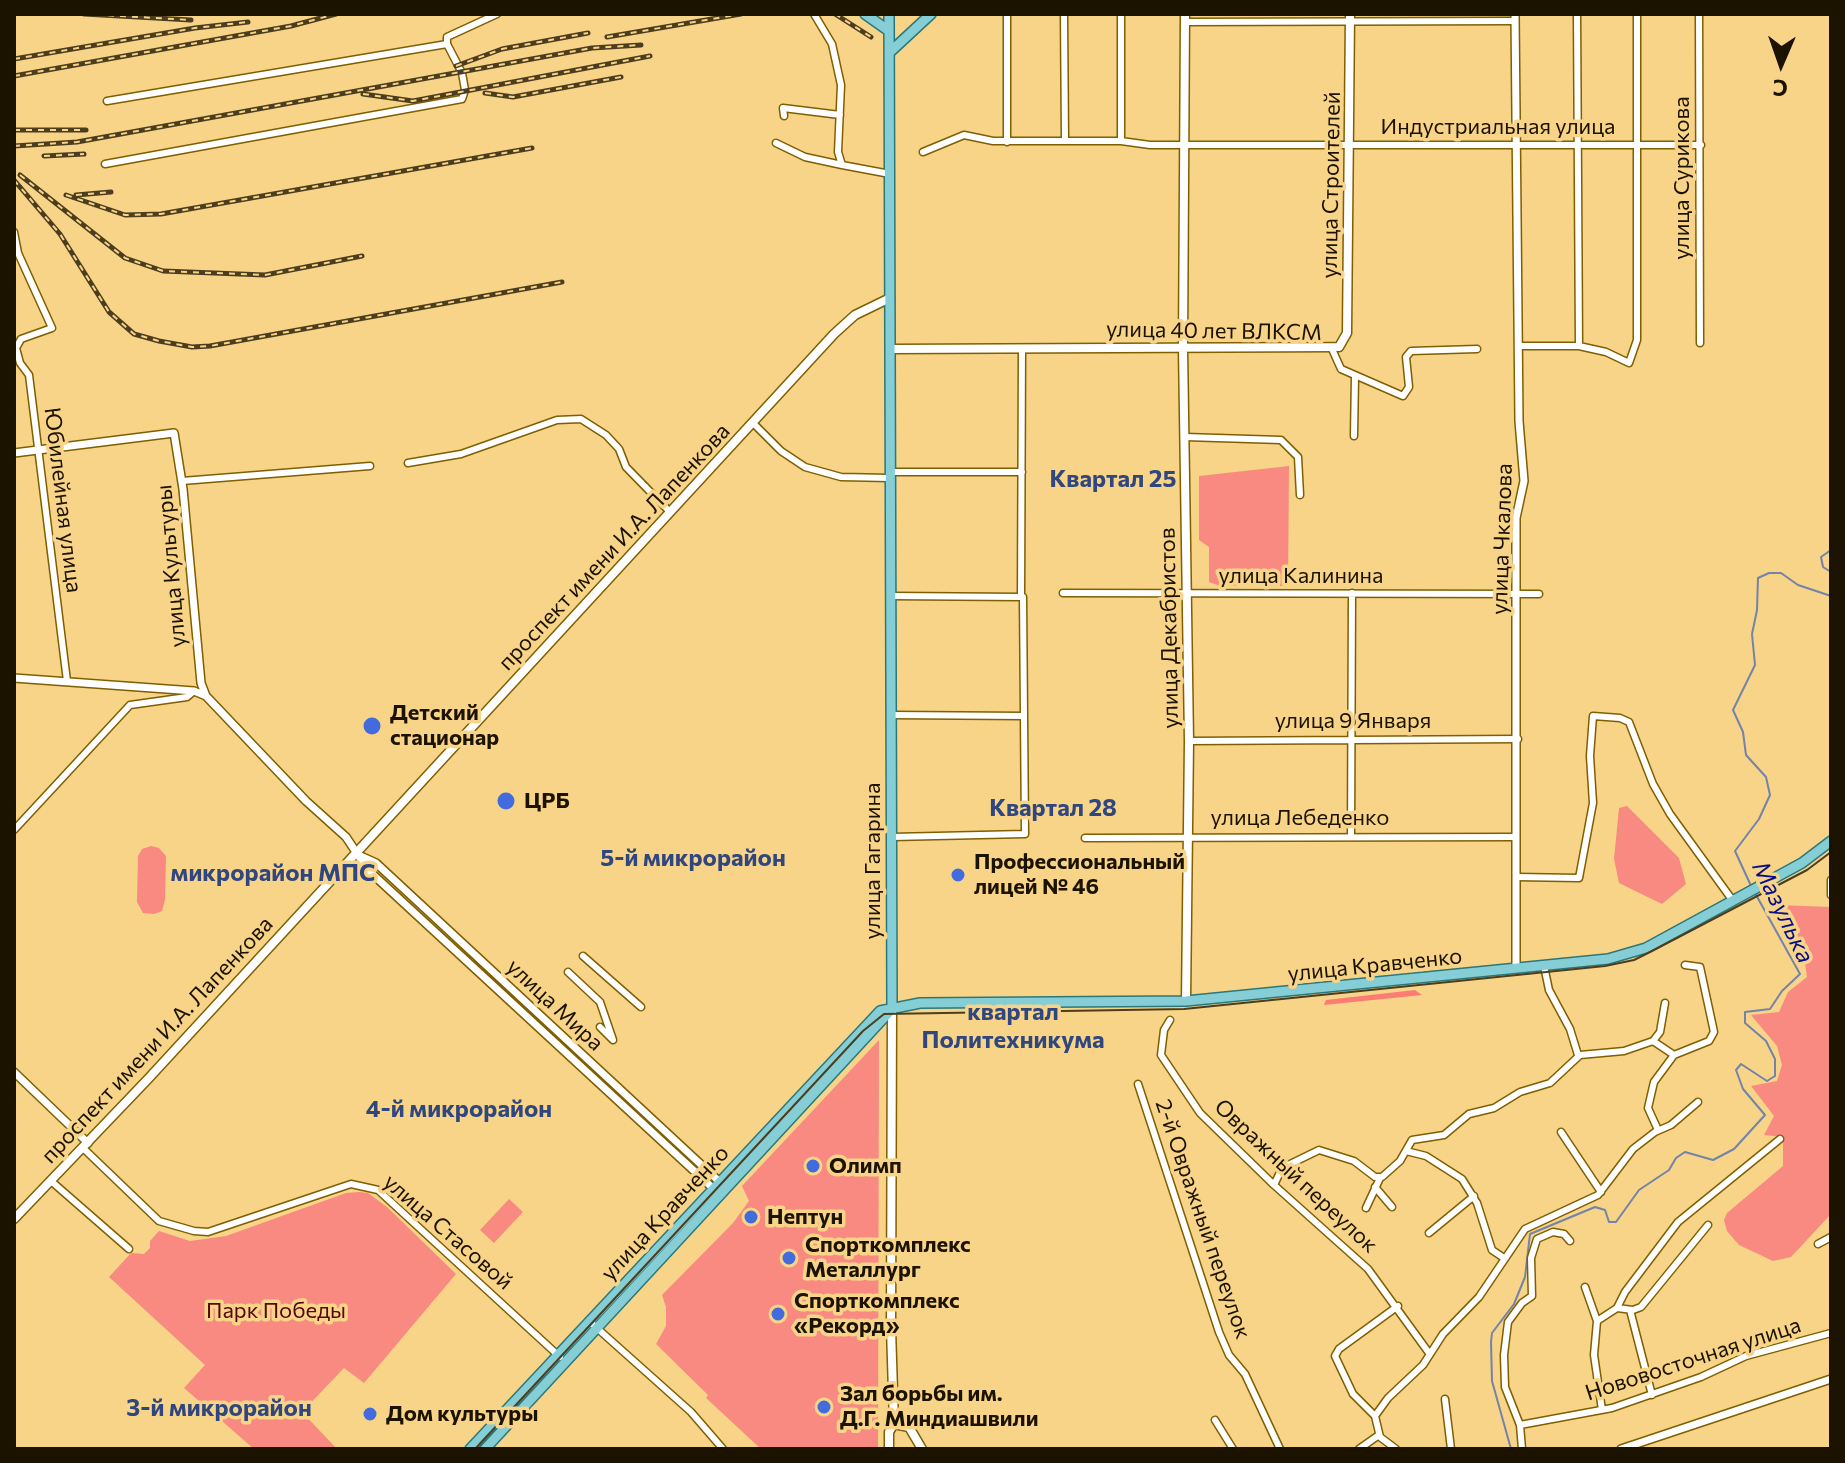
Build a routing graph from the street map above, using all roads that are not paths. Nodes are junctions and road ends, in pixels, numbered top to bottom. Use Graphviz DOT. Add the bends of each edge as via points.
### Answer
graph roads {
  1 [pos="497,14"];
  2 [pos="814,14"];
  3 [pos="865,14"];
  4 [pos="889,14"];
  5 [pos="931,14"];
  6 [pos="1007,14"];
  7 [pos="1064,14"];
  8 [pos="1121,14"];
  9 [pos="1577,14"];
  10 [pos="1637,14"];
  11 [pos="1699,14"];
  12 [pos="1185,18"];
  13 [pos="1350,18"];
  14 [pos="1515,18"];
  15 [pos="889,31"];
  16 [pos="447,44"];
  17 [pos="889,53"];
  18 [pos="107,101"];
  19 [pos="840,115"];
  20 [pos="784,116"];
  21 [pos="1065,141"];
  22 [pos="1121,141"];
  23 [pos="1007,142"];
  24 [pos="776,143"];
  25 [pos="1185,145"];
  26 [pos="1579,145"];
  27 [pos="1636,145"];
  28 [pos="1701,145"];
  29 [pos="1350,146"];
  30 [pos="1517,146"];
  31 [pos="923,152"];
  32 [pos="105,164"];
  33 [pos="842,165"];
  34 [pos="890,174"];
  35 [pos="14,232"];
  36 [pos="890,298"];
  37 [pos="1700,343"];
  38 [pos="1519,346"];
  39 [pos="1579,346"];
  40 [pos="1022,348"];
  41 [pos="1183,348"];
  42 [pos="890,349"];
  43 [pos="1332,349"];
  44 [pos="1477,349"];
  45 [pos="1355,376"];
  46 [pos="753,423"];
  47 [pos="1354,436"];
  48 [pos="1185,437"];
  49 [pos="39,450"];
  50 [pos="14,453"];
  51 [pos="408,463"];
  52 [pos="370,466"];
  53 [pos="1022,472"];
  54 [pos="890,475"];
  55 [pos="182,481"];
  56 [pos="1300,495"];
  57 [pos="670,512"];
  58 [pos="1063,593"];
  59 [pos="1352,593"];
  60 [pos="1187,594"];
  61 [pos="1517,594"];
  62 [pos="1539,594"];
  63 [pos="890,596"];
  64 [pos="1023,597"];
  65 [pos="14,678"];
  66 [pos="67,681"];
  67 [pos="194,691"];
  68 [pos="206,696"];
  69 [pos="891,715"];
  70 [pos="1024,716"];
  71 [pos="1352,738"];
  72 [pos="1518,739"];
  73 [pos="1189,741"];
  74 [pos="14,830"];
  75 [pos="1188,836"];
  76 [pos="1351,836"];
  77 [pos="892,837"];
  78 [pos="1516,837"];
  79 [pos="1085,838"];
  80 [pos="1831,841"];
  81 [pos="353,853"];
  82 [pos="1516,877"];
  83 [pos="1831,880"];
  84 [pos="1831,895"];
  85 [pos="1733,901"];
  86 [pos="583,956"];
  87 [pos="1685,965"];
  88 [pos="1544,966"];
  89 [pos="1516,968"];
  90 [pos="568,972"];
  91 [pos="1186,1001"];
  92 [pos="1665,1003"];
  93 [pos="641,1007"];
  94 [pos="892,1009"];
  95 [pos="872,1017"];
  96 [pos="1170,1020"];
  97 [pos="880,1025"];
  98 [pos="600,1027"];
  99 [pos="1653,1041"];
  100 [pos="1578,1055"];
  101 [pos="1674,1055"];
  102 [pos="825,1067"];
  103 [pos="14,1072"];
  104 [pos="834,1075"];
  105 [pos="1138,1084"];
  106 [pos="1698,1102"];
  107 [pos="1658,1130"];
  108 [pos="1561,1132"];
  109 [pos="761,1136"];
  110 [pos="1780,1139"];
  111 [pos="770,1143"];
  112 [pos="86,1146"];
  113 [pos="1406,1151"];
  114 [pos="734,1166"];
  115 [pos="742,1173"];
  116 [pos="1380,1178"];
  117 [pos="51,1181"];
  118 [pos="716,1185"];
  119 [pos="1274,1185"];
  120 [pos="1375,1187"];
  121 [pos="1601,1192"];
  122 [pos="725,1193"];
  123 [pos="1474,1196"];
  124 [pos="702,1201"];
  125 [pos="1392,1207"];
  126 [pos="1366,1208"];
  127 [pos="710,1209"];
  128 [pos="14,1219"];
  129 [pos="1708,1225"];
  130 [pos="1429,1233"];
  131 [pos="1831,1237"];
  132 [pos="667,1238"];
  133 [pos="1570,1241"];
  134 [pos="1818,1244"];
  135 [pos="676,1246"];
  136 [pos="129,1249"];
  137 [pos="1504,1258"];
  138 [pos="1585,1287"];
  139 [pos="609,1299"];
  140 [pos="1398,1306"];
  141 [pos="618,1307"];
  142 [pos="1617,1308"];
  143 [pos="1630,1310"];
  144 [pos="1597,1321"];
  145 [pos="593,1325"];
  146 [pos="1831,1333"];
  147 [pos="1429,1353"];
  148 [pos="561,1359"];
  149 [pos="1831,1379"];
  150 [pos="1652,1395"];
  151 [pos="1445,1399"];
  152 [pos="1602,1410"];
  153 [pos="1375,1416"];
  154 [pos="1215,1420"];
  155 [pos="894,1424"];
  156 [pos="1520,1425"];
  157 [pos="1379,1435"];
  158 [pos="483,1446"];
  159 [pos="470,1449"];
  160 [pos="723,1449"];
  161 [pos="889,1449"];
  162 [pos="922,1449"];
  163 [pos="1233,1449"];
  164 [pos="1280,1449"];
  165 [pos="1359,1449"];
  166 [pos="1396,1449"];
  167 [pos="1451,1449"];
  168 [pos="1522,1449"];
  169 [pos="1621,1449"];
  1 -- 16 [label="street" via="447,37"];
  2 -- 19 [label="street" via="832,44 841,85"];
  3 -- 15 [label="main road"];
  4 -- 15 [label="main road, улица Гагарина"];
  5 -- 17 [label="main road"];
  6 -- 23 [label="street"];
  7 -- 21 [label="street"];
  8 -- 22 [label="street"];
  9 -- 26 [label="street"];
  10 -- 27 [label="street"];
  11 -- 28 [label="street, улица Сурикова"];
  12 -- 13 [label="street"];
  12 -- 25 [label="main road, улица Декабристов"];
  13 -- 14 [label="street"];
  13 -- 29 [label="main road, улица Строителей"];
  14 -- 30 [label="street, улица Чкалова"];
  15 -- 17 [label="main road, улица Гагарина"];
  16 -- 18 [label="street"];
  16 -- 32 [label="street" via="462,73 462,99"];
  17 -- 34 [label="main road, улица Гагарина"];
  19 -- 20 [label="street" via="783,108"];
  19 -- 33 [label="street"];
  21 -- 22 [label="street, Индустриальная улица"];
  21 -- 23 [label="street, Индустриальная улица"];
  22 -- 25 [label="street, Индустриальная улица"];
  23 -- 31 [label="street, Индустриальная улица" via="964,135"];
  24 -- 33 [label="street" via="805,157"];
  25 -- 29 [label="street, Индустриальная улица"];
  25 -- 41 [label="main road, улица Декабристов"];
  26 -- 27 [label="street, Индустриальная улица"];
  26 -- 30 [label="street, Индустриальная улица"];
  26 -- 39 [label="street"];
  27 -- 28 [label="street, Индустриальная улица"];
  27 -- 39 [label="street" via="1637,340 1629,363"];
  28 -- 37 [label="street, улица Сурикова"];
  29 -- 30 [label="street, Индустриальная улица"];
  29 -- 43 [label="main road, улица Строителей" via="1347,333"];
  30 -- 38 [label="street, улица Чкалова"];
  33 -- 34 [label="street"];
  34 -- 36 [label="main road, улица Гагарина"];
  35 -- 49 [label="street, Юбилейная улица" via="18,253 52,328 21,339 16,348 29,375"];
  36 -- 42 [label="main road, улица Гагарина"];
  36 -- 46 [label="main road, проспект имени И.А. Лапенкова" via="855,315"];
  38 -- 39 [label="street"];
  38 -- 61 [label="street, улица Чкалова" via="1524,481 1516,503"];
  40 -- 41 [label="main road, улица 40 лет ВЛКСМ"];
  40 -- 42 [label="main road, улица 40 лет ВЛКСМ"];
  40 -- 53 [label="street"];
  41 -- 43 [label="main road, улица 40 лет ВЛКСМ"];
  41 -- 48 [label="main road, улица Декабристов"];
  42 -- 54 [label="main road, улица Гагарина"];
  43 -- 45 [label="street, улица 40 лет ВЛКСМ" via="1337,366"];
  44 -- 45 [label="street, улица 40 лет ВЛКСМ" via="1411,351 1406,357 1409,387 1403,396"];
  45 -- 47 [label="street"];
  46 -- 54 [label="street" via="805,467 841,477"];
  46 -- 57 [label="main road, проспект имени И.А. Лапенкова"];
  48 -- 56 [label="street" via="1281,440 1298,457"];
  48 -- 60 [label="main road, улица Декабристов"];
  49 -- 50 [label="street"];
  49 -- 55 [label="street, улица Культуры" via="174,433"];
  49 -- 66 [label="street, Юбилейная улица"];
  51 -- 57 [label="street" via="451,456 557,420 581,419 606,435 626,467"];
  52 -- 55 [label="street"];
  53 -- 54 [label="street"];
  53 -- 64 [label="street"];
  54 -- 63 [label="main road, улица Гагарина"];
  55 -- 68 [label="street, улица Культуры"];
  57 -- 81 [label="main road, проспект имени И.А. Лапенкова"];
  58 -- 60 [label="street, улица Калинина"];
  59 -- 60 [label="street, улица Калинина"];
  59 -- 61 [label="street, улица Калинина"];
  59 -- 71 [label="street"];
  60 -- 73 [label="main road, улица Декабристов"];
  61 -- 62 [label="street, улица Калинина"];
  61 -- 72 [label="street, улица Чкалова"];
  63 -- 64 [label="street"];
  63 -- 69 [label="main road, улица Гагарина"];
  64 -- 70 [label="street"];
  65 -- 66 [label="street, улица Мира"];
  66 -- 67 [label="street, улица Мира"];
  67 -- 68 [label="street, улица Мира"];
  67 -- 74 [label="street" via="187,697 130,705"];
  68 -- 81 [label="street, улица Мира" via="346,837"];
  69 -- 70 [label="street"];
  69 -- 77 [label="main road, улица Гагарина"];
  70 -- 77 [label="street" via="1025,834"];
  71 -- 72 [label="street, улица 9 Января"];
  71 -- 73 [label="street, улица 9 Января"];
  71 -- 76 [label="street"];
  72 -- 78 [label="street, улица Чкалова"];
  73 -- 75 [label="main road, улица Декабристов"];
  75 -- 76 [label="street, улица Лебеденко"];
  75 -- 79 [label="street, улица Лебеденко"];
  75 -- 91 [label="main road, улица Декабристов"];
  76 -- 78 [label="street, улица Лебеденко"];
  77 -- 94 [label="main road, улица Гагарина"];
  78 -- 82 [label="street, улица Чкалова"];
  80 -- 85 [label="main road, улица Кравченко"];
  81 -- 112 [label="main road, проспект имени И.А. Лапенкова"];
  81 -- 118 [label="street, улица Мира" via="376,863 451,940"];
  82 -- 85 [label="street" via="1579,878 1593,803 1593,716 1620,718 1629,722 1670,814"];
  82 -- 89 [label="street, улица Чкалова"];
  83 -- 84 [label="street"];
  85 -- 88 [label="main road, улица Кравченко" via="1629,955"];
  86 -- 93 [label="street"];
  87 -- 101 [label="street" via="1700,967 1714,1032 1709,1041"];
  88 -- 89 [label="main road, улица Кравченко"];
  88 -- 100 [label="street"];
  89 -- 91 [label="main road, улица Кравченко"];
  90 -- 98 [label="street" via="600,1002 613,1040"];
  91 -- 94 [label="main road, улица Кравченко" via="920,1003"];
  92 -- 99 [label="street"];
  94 -- 95 [label="main road, улица Кравченко"];
  94 -- 97 [label="main road, улица Кравченко"];
  94 -- 155 [label="main road, улица Гагарина"];
  95 -- 97 [label="street"];
  95 -- 102 [label="main road, улица Кравченко"];
  96 -- 119 [label="street, Овражный переулок" via="1162,1059 1210,1125"];
  97 -- 104 [label="main road, улица Кравченко"];
  99 -- 100 [label="street" via="1624,1051"];
  99 -- 101 [label="street"];
  100 -- 113 [label="street" via="1550,1083 1469,1114 1444,1135 1412,1140"];
  101 -- 107 [label="street" via="1654,1082 1648,1104"];
  102 -- 104 [label="street"];
  102 -- 109 [label="main road, улица Кравченко"];
  103 -- 112 [label="street"];
  104 -- 111 [label="main road, улица Кравченко"];
  105 -- 164 [label="street, 2-й Овражный переулок" via="1219,1332"];
  106 -- 107 [label="street"];
  107 -- 121 [label="street" via="1626,1156"];
  108 -- 121 [label="street"];
  109 -- 111 [label="street"];
  109 -- 114 [label="main road, улица Кравченко"];
  110 -- 142 [label="street" via="1678,1222"];
  111 -- 115 [label="main road, улица Кравченко"];
  112 -- 117 [label="main road, проспект имени И.А. Лапенкова"];
  112 -- 148 [label="street, улица Стасовой" via="159,1221 194,1231 208,1232 351,1184 378,1190"];
  113 -- 116 [label="street"];
  113 -- 123 [label="street" via="1422,1154 1462,1179"];
  114 -- 115 [label="street"];
  114 -- 118 [label="main road, улица Кравченко"];
  115 -- 122 [label="main road, улица Кравченко"];
  116 -- 119 [label="street" via="1354,1161 1319,1150 1282,1168"];
  116 -- 120 [label="street"];
  117 -- 128 [label="main road, проспект имени И.А. Лапенкова"];
  117 -- 136 [label="street"];
  118 -- 122 [label="street, улица Мира"];
  118 -- 124 [label="main road, улица Кравченко"];
  119 -- 140 [label="street, Овражный переулок" via="1368,1269"];
  120 -- 125 [label="street"];
  120 -- 126 [label="street"];
  121 -- 137 [label="street" via="1534,1223"];
  122 -- 127 [label="main road, улица Кравченко"];
  123 -- 130 [label="street"];
  123 -- 137 [label="street" via="1492,1250"];
  124 -- 127 [label="street"];
  124 -- 132 [label="main road, улица Кравченко"];
  127 -- 135 [label="main road, улица Кравченко"];
  129 -- 143 [label="street" via="1641,1307"];
  131 -- 134 [label="street"];
  132 -- 135 [label="street"];
  132 -- 139 [label="main road, улица Кравченко"];
  133 -- 156 [label="street" via="1553,1232 1537,1239 1531,1258 1532,1296 1508,1322 1504,1378"];
  135 -- 141 [label="main road, улица Кравченко"];
  137 -- 147 [label="street" via="1479,1297"];
  138 -- 144 [label="street"];
  139 -- 141 [label="street"];
  139 -- 145 [label="main road, улица Кравченко"];
  140 -- 147 [label="street, Овражный переулок"];
  140 -- 153 [label="street" via="1335,1356 1353,1394"];
  141 -- 145 [label="main road, улица Кравченко"];
  142 -- 143 [label="street"];
  142 -- 144 [label="street"];
  143 -- 150 [label="street"];
  144 -- 152 [label="street" via="1594,1355"];
  145 -- 148 [label="main road, улица Кравченко"];
  145 -- 160 [label="street" via="691,1412"];
  146 -- 150 [label="street, Нововосточная улица" via="1746,1356"];
  147 -- 153 [label="street"];
  148 -- 158 [label="main road, улица Кравченко"];
  149 -- 169 [label="street"];
  150 -- 152 [label="street, Нововосточная улица"];
  151 -- 167 [label="street"];
  152 -- 156 [label="street, Нововосточная улица"];
  153 -- 157 [label="street"];
  154 -- 163 [label="street"];
  155 -- 161 [label="main road, улица Гагарина"];
  155 -- 162 [label="main road" via="909,1427"];
  156 -- 168 [label="street"];
  157 -- 165 [label="street"];
  157 -- 166 [label="street"];
  158 -- 159 [label="main road, улица Кравченко"];
}
